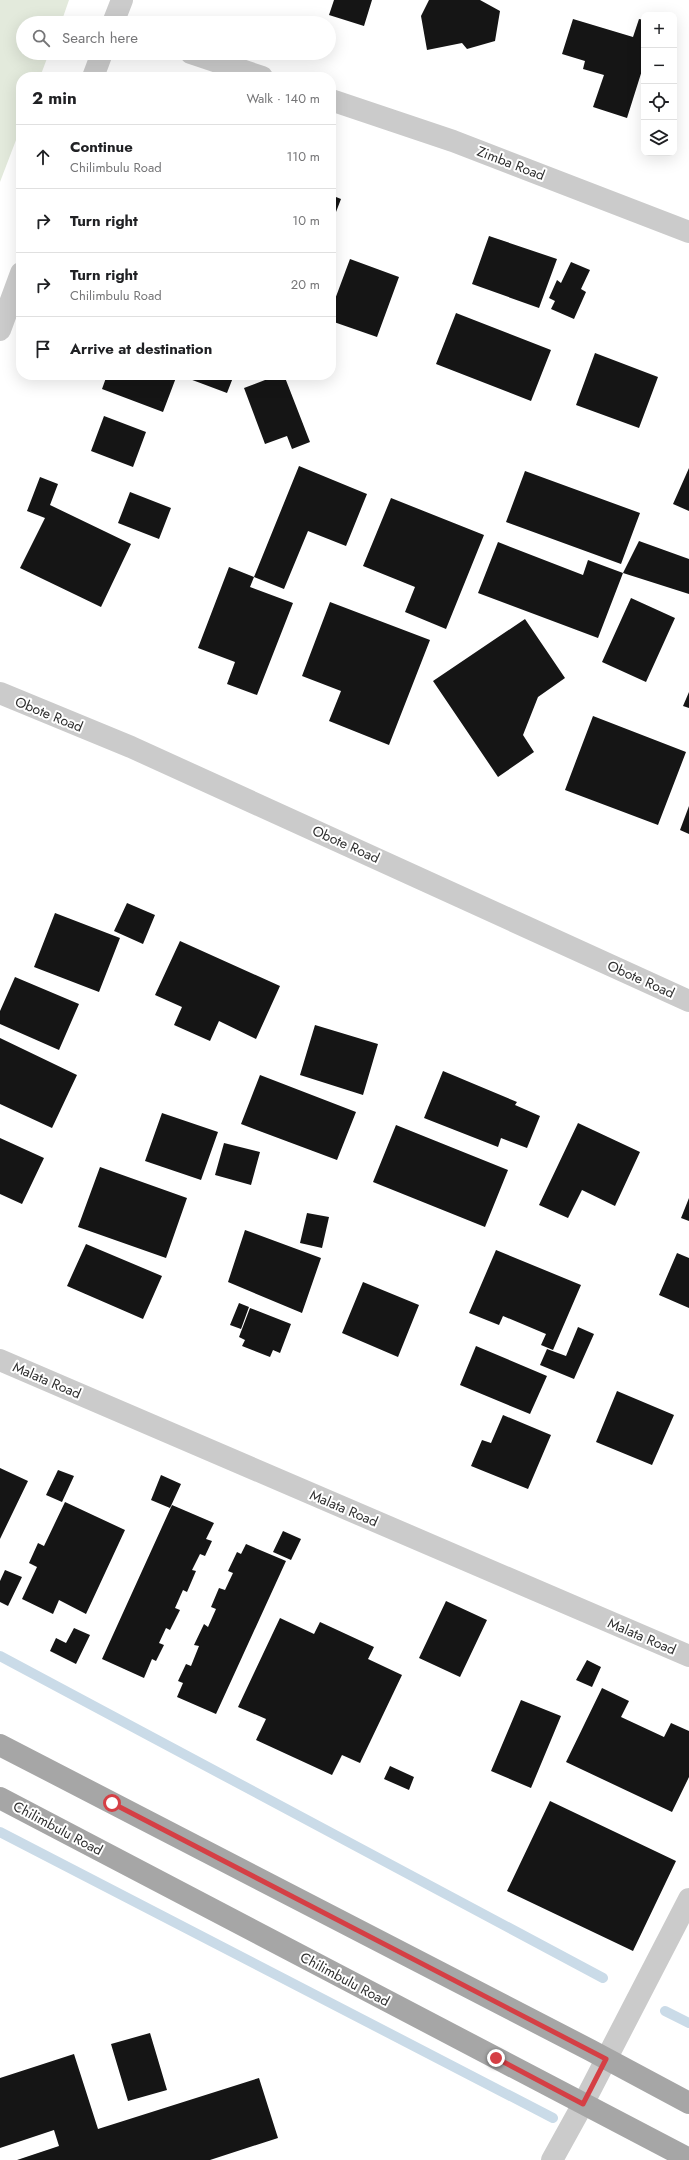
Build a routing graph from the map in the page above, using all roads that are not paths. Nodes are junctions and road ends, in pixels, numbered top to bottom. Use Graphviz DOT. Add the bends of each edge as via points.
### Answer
graph roads {
  1 [pos="122,0"];
  2 [pos="116,16"];
  3 [pos="100,60"];
  4 [pos="212,60"];
  5 [pos="96,72"];
  6 [pos="247,72"];
  7 [pos="336,102"];
  8 [pos="689,232"];
  9 [pos="16,287"];
  10 [pos="0,330"];
  11 [pos="0,694"];
  12 [pos="689,1001"];
  13 [pos="0,1360"];
  14 [pos="689,1656"];
  15 [pos="0,1745"];
  16 [pos="0,1798"];
  17 [pos="689,1899"];
  18 [pos="606,2059"];
  19 [pos="689,2103"];
  20 [pos="583,2104"];
  21 [pos="689,2159"];
  22 [pos="552,2160"];
  1 -- 2 [label="street"];
  3 -- 5 [label="street"];
  4 -- 6 [label="street"];
  7 -- 8 [label="street, Zimba Road" via="454,141"];
  9 -- 10 [label="street"];
  11 -- 12 [label="street, Obote Road" via="131,747"];
  13 -- 14 [label="street, Malata Road"];
  15 -- 18 [label="main road"];
  16 -- 20 [label="main road, Chilimbulu Road"];
  17 -- 18 [label="street"];
  18 -- 19 [label="main road"];
  18 -- 20 [label="street"];
  20 -- 21 [label="main road, Chilimbulu Road"];
  20 -- 22 [label="street"];
}
